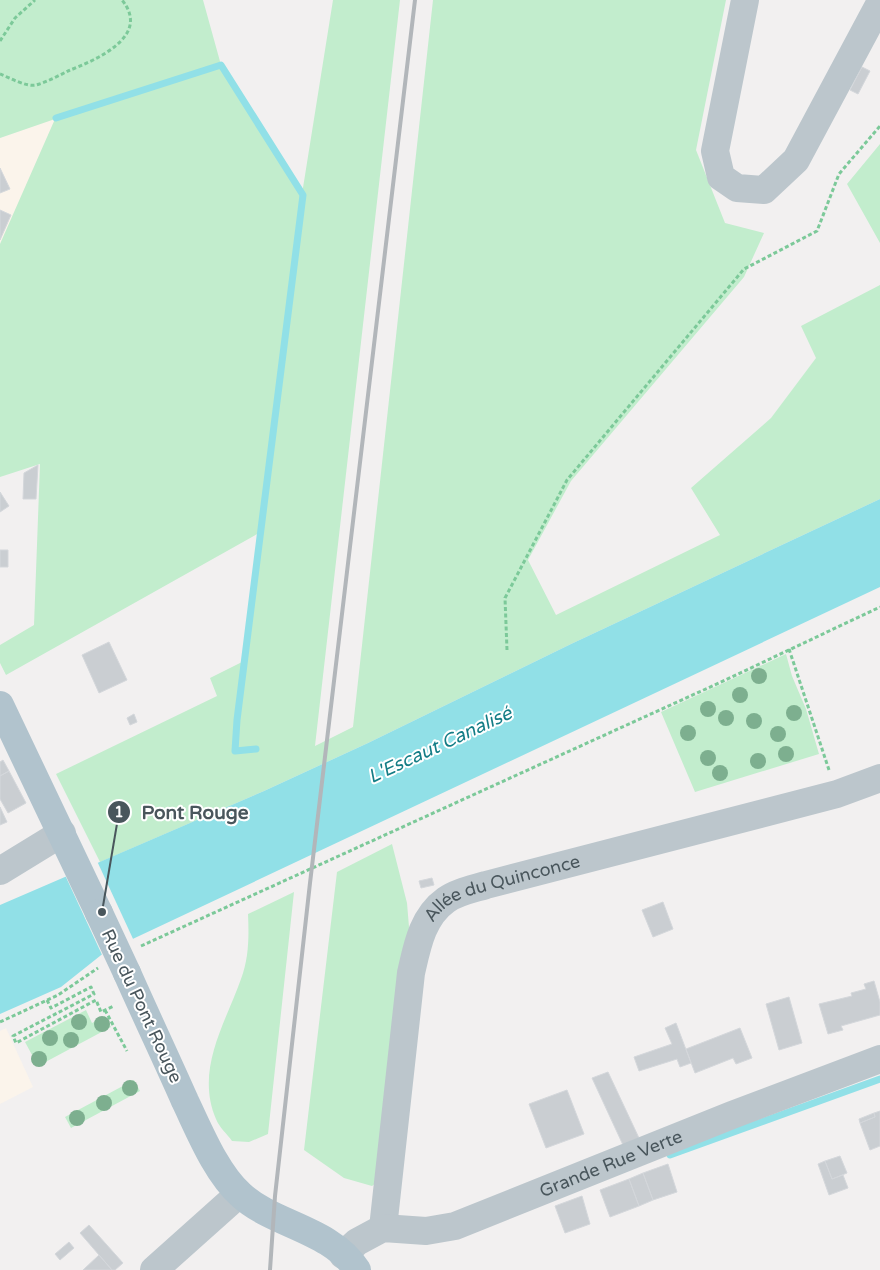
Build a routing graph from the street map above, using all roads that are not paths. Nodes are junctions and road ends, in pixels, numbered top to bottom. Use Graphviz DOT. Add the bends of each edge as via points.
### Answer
graph roads {
  1 [pos="745,0"];
  2 [pos="880,3"];
  3 [pos="0,705"];
  4 [pos="880,778"];
  5 [pos="62,832"];
  6 [pos="0,871"];
  7 [pos="880,1059"];
  8 [pos="239,1194"];
  9 [pos="384,1228"];
  10 [pos="350,1262"];
  11 [pos="154,1270"];
  1 -- 2 [label="street" via="715,151 721,177 737,188 764,190 796,160"];
  3 -- 5 [label="main road, Rue du Pont Rouge"];
  4 -- 9 [label="street, Allée du Quinconce" via="837,794 486,885 461,893 435,910 420,937 410,973"];
  5 -- 6 [label="street"];
  5 -- 8 [label="main road, Rue du Pont Rouge, bridge" via="208,1149"];
  7 -- 9 [label="street, Grande Rue Verte" via="455,1226 426,1232"];
  8 -- 10 [label="main road, Rue du Pont Rouge" via="328,1243"];
  8 -- 11 [label="street"];
  9 -- 10 [label="street, Grande Rue Verte" via="357,1242"];
}
